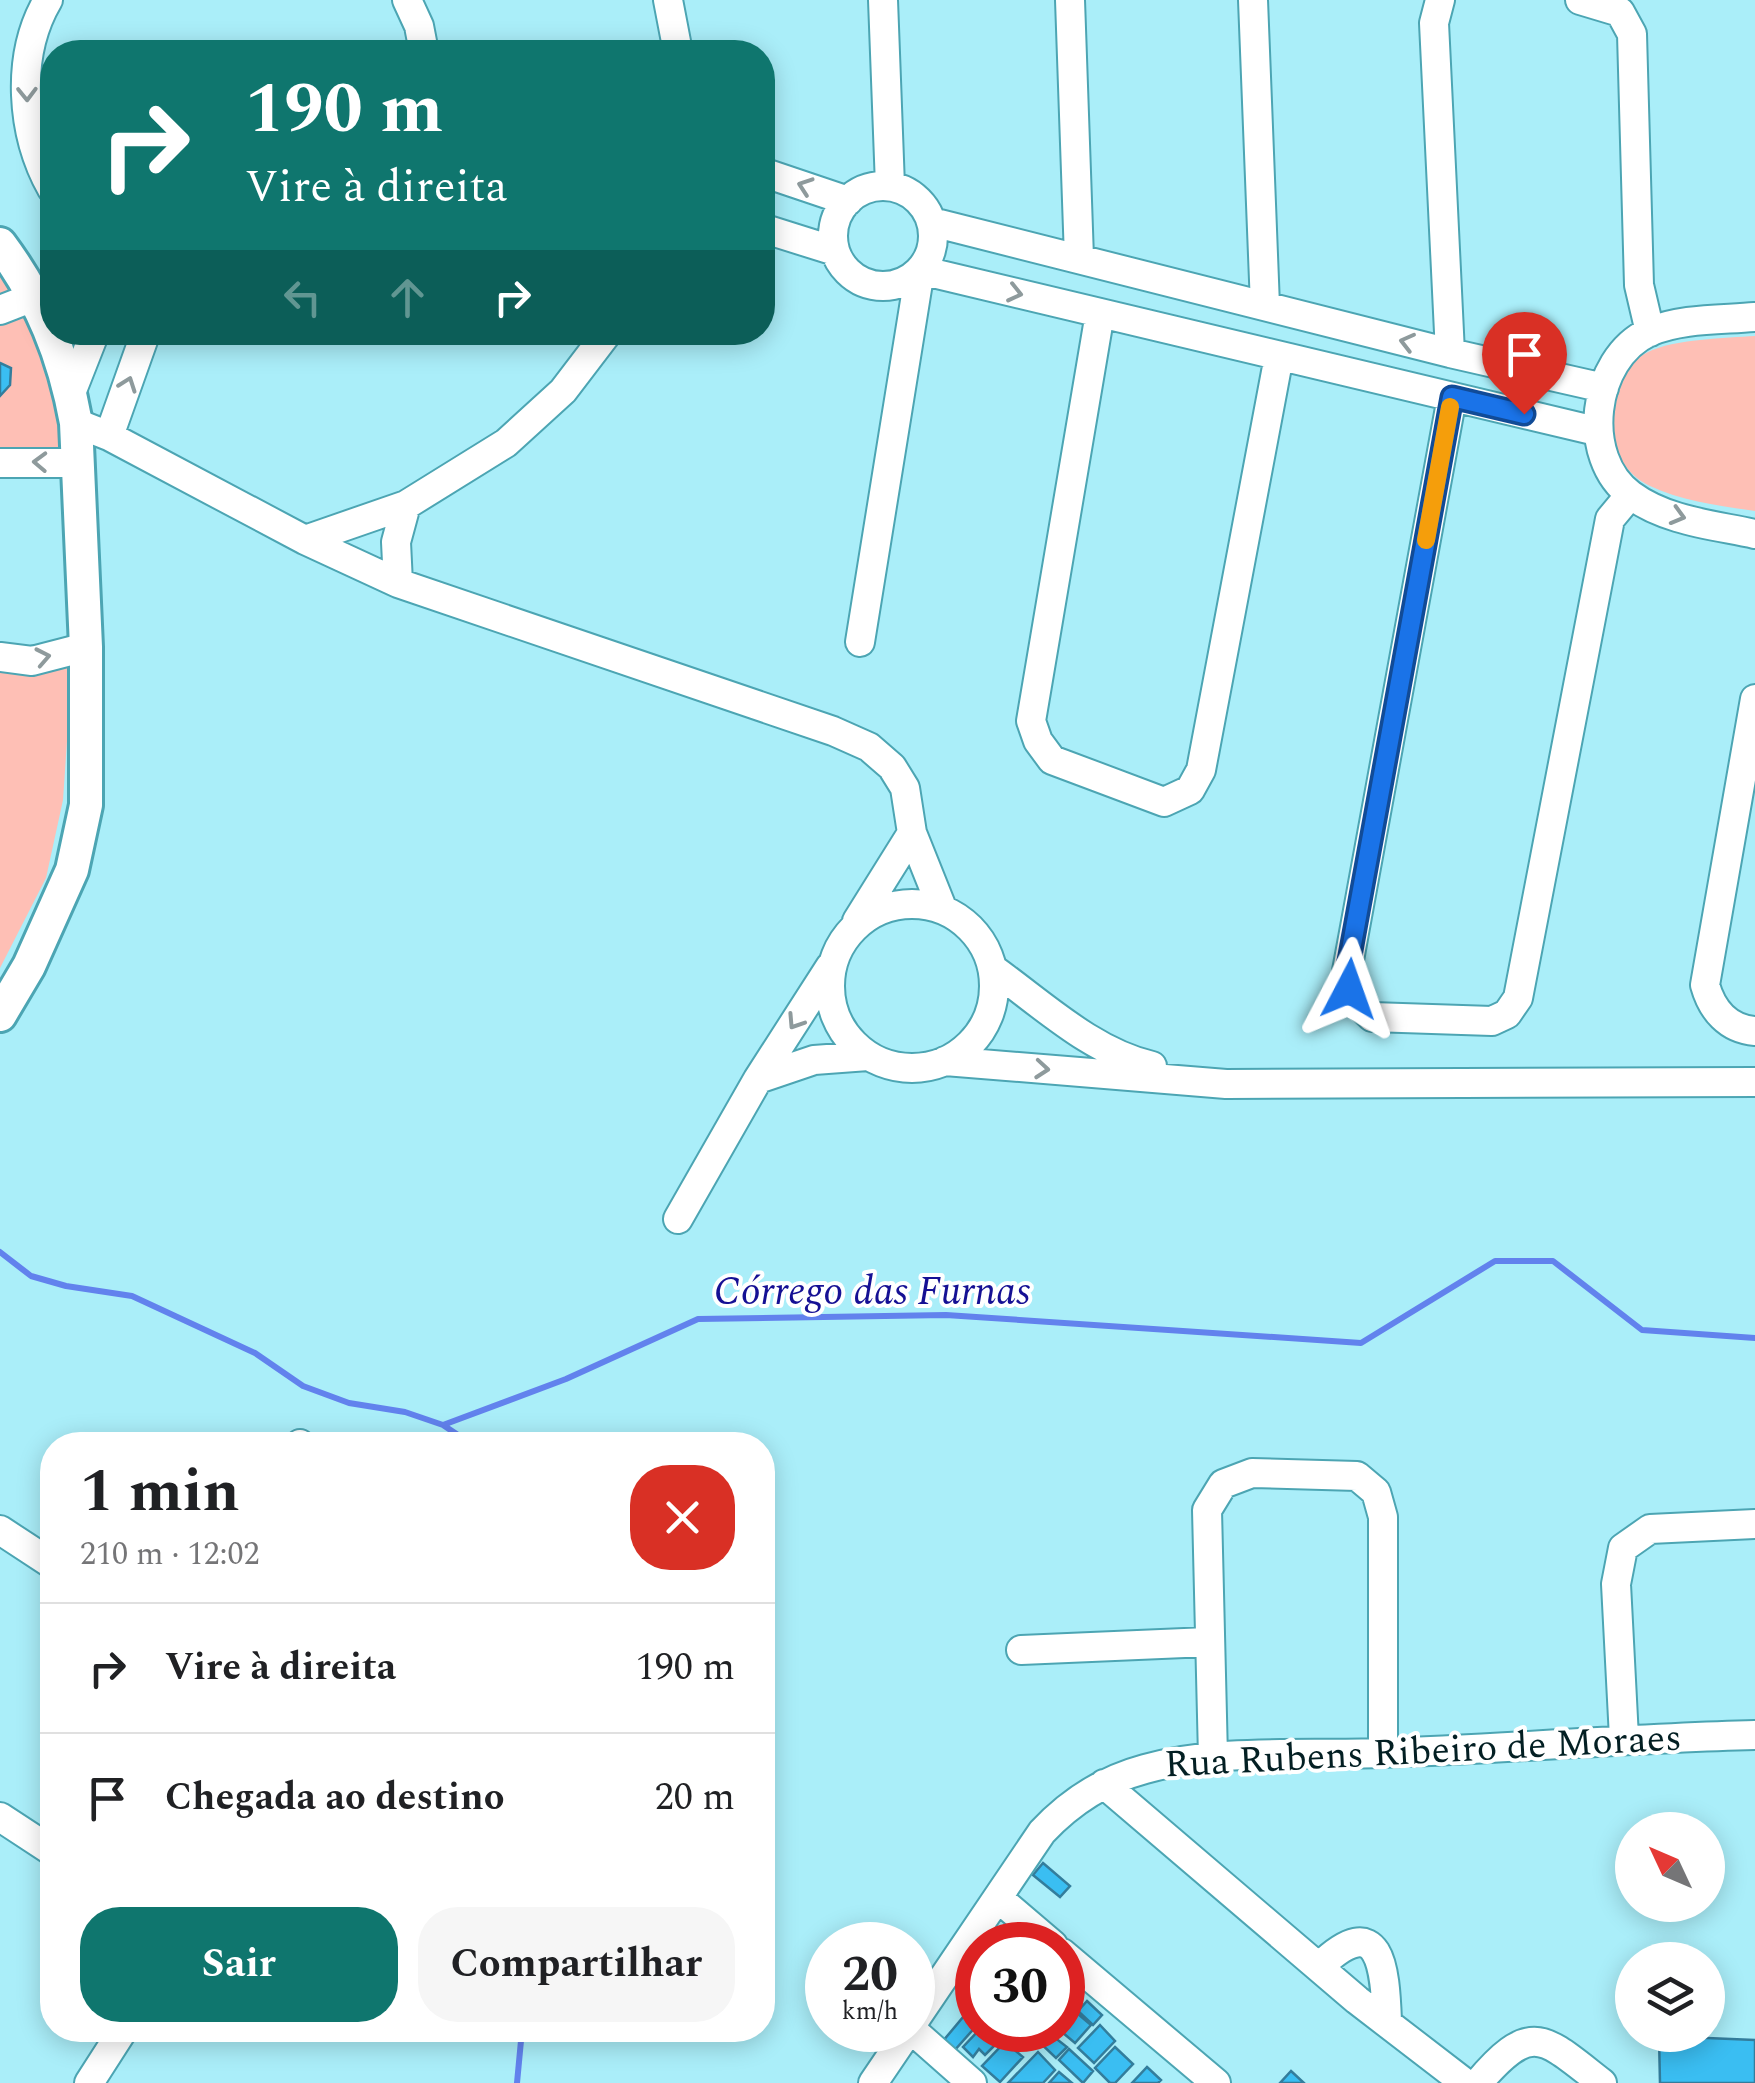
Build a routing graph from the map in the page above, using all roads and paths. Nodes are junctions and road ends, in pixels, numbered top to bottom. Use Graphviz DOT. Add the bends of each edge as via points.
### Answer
graph roads {
  1 [pos="407,0"];
  2 [pos="668,0"];
  3 [pos="883,0"];
  4 [pos="1070,0"];
  5 [pos="1254,0"];
  6 [pos="1440,0"];
  7 [pos="1580,0"];
  8 [pos="39,3"];
  9 [pos="422,40"];
  10 [pos="676,40"];
  11 [pos="40,161"];
  12 [pos="775,176"];
  13 [pos="890,186"];
  14 [pos="848,200"];
  15 [pos="932,222"];
  16 [pos="775,232"];
  17 [pos="836,250"];
  18 [pos="1079,258"];
  19 [pos="920,270"];
  20 [pos="14,274"];
  21 [pos="1265,306"];
  22 [pos="0,310"];
  23 [pos="40,312"];
  24 [pos="1100,313"];
  25 [pos="1755,318"];
  26 [pos="1650,332"];
  27 [pos="56,345"];
  28 [pos="91,345"];
  29 [pos="141,345"];
  30 [pos="598,345"];
  31 [pos="1450,353"];
  32 [pos="1279,356"];
  33 [pos="1604,388"];
  34 [pos="1452,397"];
  35 [pos="74,408"];
  36 [pos="1596,431"];
  37 [pos="109,436"];
  38 [pos="0,463"];
  39 [pos="80,463"];
  40 [pos="1630,495"];
  41 [pos="406,504"];
  42 [pos="1755,534"];
  43 [pos="305,540"];
  44 [pos="398,583"];
  45 [pos="860,642"];
  46 [pos="86,647"];
  47 [pos="0,657"];
  48 [pos="1755,699"];
  49 [pos="912,833"];
  50 [pos="942,908"];
  51 [pos="853,927"];
  52 [pos="832,964"];
  53 [pos="993,969"];
  54 [pos="0,1015"];
  55 [pos="1755,1032"];
  56 [pos="868,1056"];
  57 [pos="945,1061"];
  58 [pos="758,1080"];
  59 [pos="1755,1082"];
  60 [pos="1226,1084"];
  61 [pos="678,1219"];
  62 [pos="1755,1524"];
  63 [pos="0,1530"];
  64 [pos="40,1556"];
  65 [pos="1208,1642"];
  66 [pos="1022,1650"];
  67 [pos="1755,1735"];
  68 [pos="1624,1738"];
  69 [pos="1384,1753"];
  70 [pos="1214,1757"];
  71 [pos="1104,1784"];
  72 [pos="0,1817"];
  73 [pos="40,1843"];
  74 [pos="998,1898"];
  75 [pos="1026,1922"];
  76 [pos="1319,1967"];
  77 [pos="1085,1972"];
  78 [pos="935,1992"];
  79 [pos="1387,2021"];
  80 [pos="115,2042"];
  81 [pos="935,2050"];
  82 [pos="894,2052"];
  83 [pos="89,2083"];
  84 [pos="873,2083"];
  85 [pos="972,2083"];
  86 [pos="1216,2083"];
  87 [pos="1465,2083"];
  88 [pos="1478,2083"];
  89 [pos="1602,2083"];
  1 -- 9 [label="street"];
  2 -- 10 [label="street"];
  3 -- 13 [label="street"];
  4 -- 18 [label="street"];
  5 -- 21 [label="street"];
  6 -- 31 [label="street" via="1434,22"];
  7 -- 26 [label="street" via="1620,12 1632,34 1639,285"];
  8 -- 11 [label="street, one-way" via="26,80"];
  14 -- 12 [label="street, one-way"];
  13 -- 14 [label="street"];
  13 -- 15 [label="street" via="916,198"];
  14 -- 17 [label="street" via="835,224"];
  15 -- 18 [label="street"];
  15 -- 19 [label="street" via="932,248"];
  16 -- 17 [label="street"];
  17 -- 19 [label="street" via="852,275 879,286"];
  18 -- 21 [label="street"];
  19 -- 24 [label="street, one-way"];
  19 -- 45 [label="street"];
  20 -- 22 [label="street"];
  20 -- 23 [label="main road"];
  31 -- 21 [label="street, one-way"];
  24 -- 32 [label="street"];
  24 -- 32 [label="street" via="1031,721 1052,760 1164,802 1190,790 1201,770"];
  25 -- 26 [label="street"];
  26 -- 33 [label="street" via="1618,359"];
  27 -- 35 [label="main road"];
  28 -- 35 [label="street"];
  37 -- 29 [label="street, one-way"];
  30 -- 41 [label="street" via="563,391 506,443"];
  31 -- 33 [label="street"];
  32 -- 34 [label="street"];
  33 -- 36 [label="street"];
  34 -- 36 [label="street"];
  34 -- 40 [label="street" via="1347,972 1352,998 1372,1017 1492,1021 1518,998 1610,519"];
  35 -- 37 [label="street"];
  35 -- 39 [label="main road"];
  36 -- 40 [label="street" via="1604,457"];
  37 -- 43 [label="street"];
  39 -- 38 [label="street, one-way"];
  39 -- 46 [label="main road"];
  40 -- 42 [label="street, one-way" via="1667,514"];
  41 -- 43 [label="street"];
  41 -- 44 [label="street" via="396,542"];
  43 -- 44 [label="street"];
  44 -- 49 [label="street" via="869,748 905,788"];
  47 -- 46 [label="street, one-way" via="32,661"];
  46 -- 54 [label="main road" via="83,828 72,870"];
  48 -- 55 [label="street" via="1704,985 1720,1016"];
  49 -- 50 [label="street"];
  49 -- 51 [label="street"];
  50 -- 51 [label="street" via="915,902 887,906"];
  50 -- 53 [label="street" via="975,932"];
  51 -- 52 [label="street"];
  52 -- 56 [label="street" via="834,1016"];
  52 -- 58 [label="street, one-way"];
  53 -- 57 [label="street" via="986,1024"];
  53 -- 60 [label="street" via="1128,1060"];
  56 -- 57 [label="street" via="920,1068"];
  56 -- 58 [label="street" via="814,1060"];
  57 -- 60 [label="street, one-way"];
  58 -- 61 [label="street"];
  59 -- 60 [label="street"];
  62 -- 68 [label="street" via="1650,1529 1623,1548 1616,1584"];
  63 -- 64 [label="street"];
  65 -- 66 [label="street"];
  65 -- 69 [label="street" via="1207,1510 1223,1484 1252,1473 1358,1476 1368,1482 1383,1517"];
  65 -- 70 [label="street"];
  67 -- 68 [label="street, Rua Rubens Ribeiro de Moraes"];
  68 -- 69 [label="street, Rua Rubens Ribeiro de Moraes"];
  69 -- 70 [label="street, Rua Rubens Ribeiro de Moraes"];
  70 -- 71 [label="street, Rua Rubens Ribeiro de Moraes" via="1167,1763"];
  71 -- 74 [label="street, Rua Rubens Ribeiro de Moraes" via="1042,1832"];
  71 -- 76 [label="street"];
  72 -- 73 [label="street"];
  74 -- 75 [label="street"];
  74 -- 78 [label="street, Rua Rubens Ribeiro de Moraes"];
  76 -- 79 [label="street"];
  76 -- 79 [label="street" via="1350,1943 1372,1945 1383,1964"];
  77 -- 86 [label="street"];
  79 -- 87 [label="street"];
  80 -- 83 [label="street"];
  81 -- 85 [label="street"];
  82 -- 84 [label="street, Rua Rubens Ribeiro de Moraes"];
  88 -- 89 [label="street" via="1502,2055 1529,2040 1559,2050"];
}
